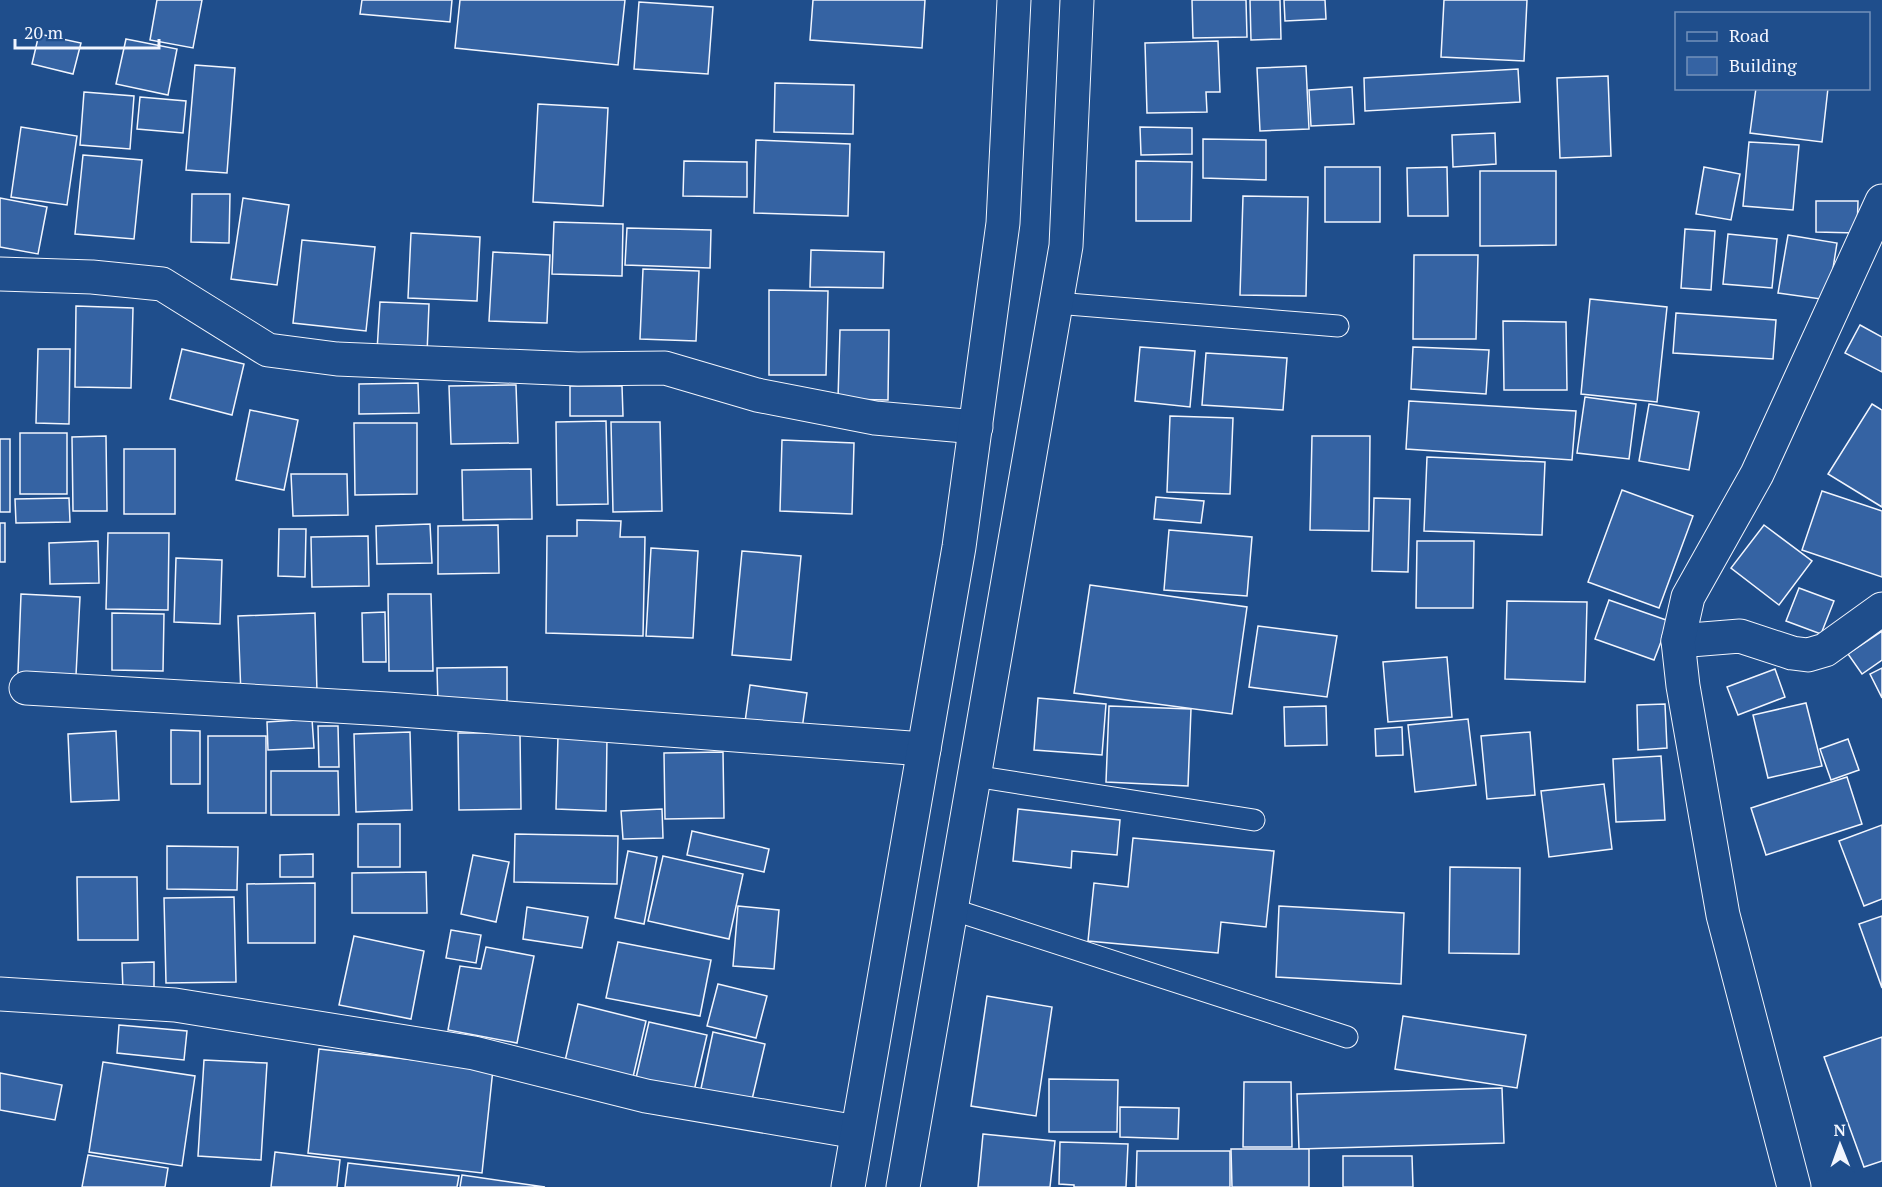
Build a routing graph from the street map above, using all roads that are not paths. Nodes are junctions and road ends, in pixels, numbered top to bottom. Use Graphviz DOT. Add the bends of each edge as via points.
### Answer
graph roads {
  1 [pos="1014,0"];
  2 [pos="1077,0"];
  3 [pos="1882,201"];
  4 [pos="0,274"];
  5 [pos="1056,303"];
  6 [pos="1338,326"];
  7 [pos="976,426"];
  8 [pos="1882,609"];
  9 [pos="1678,641"];
  10 [pos="26,688"];
  11 [pos="924,748"];
  12 [pos="974,776"];
  13 [pos="1254,820"];
  14 [pos="951,909"];
  15 [pos="0,994"];
  16 [pos="1347,1037"];
  17 [pos="857,1132"];
  18 [pos="848,1187"];
  19 [pos="903,1187"];
  20 [pos="1794,1187"];
  1 -- 7 [label="street" via="1003,224"];
  2 -- 5 [label="street" via="1066,246"];
  3 -- 9 [label="street" via="1757,474 1688,597"];
  4 -- 7 [label="street" via="162,284 268,350 337,359 578,369 665,368 757,395 875,418"];
  5 -- 6 [label="lane"];
  5 -- 12 [label="street"];
  7 -- 11 [label="street"];
  8 -- 9 [label="street" via="1826,650 1809,655 1740,636"];
  9 -- 20 [label="street" via="1723,915"];
  10 -- 11 [label="street"];
  11 -- 17 [label="street"];
  12 -- 13 [label="lane"];
  12 -- 14 [label="street"];
  14 -- 16 [label="lane"];
  14 -- 19 [label="street"];
  15 -- 17 [label="street" via="175,1005 463,1051 646,1096"];
  17 -- 18 [label="street"];
}
